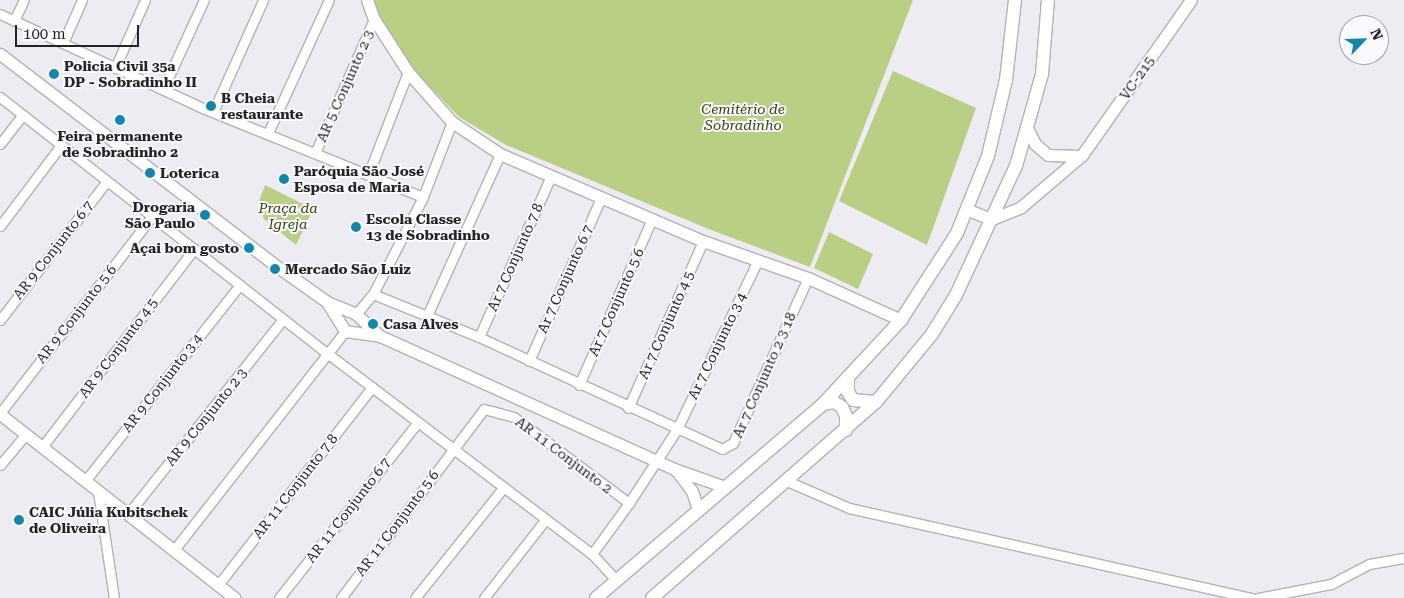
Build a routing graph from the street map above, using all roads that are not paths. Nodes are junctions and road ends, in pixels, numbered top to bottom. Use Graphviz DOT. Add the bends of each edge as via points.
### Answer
graph roads {
  1 [pos="24,0"];
  2 [pos="82,0"];
  3 [pos="145,0"];
  4 [pos="204,0"];
  5 [pos="263,0"];
  6 [pos="329,0"];
  7 [pos="367,0"];
  8 [pos="1015,0"];
  9 [pos="1048,0"];
  10 [pos="1191,0"];
  11 [pos="6,19"];
  12 [pos="374,19"];
  13 [pos="63,43"];
  14 [pos="0,47"];
  15 [pos="0,54"];
  16 [pos="11,60"];
  17 [pos="116,68"];
  18 [pos="408,72"];
  19 [pos="163,90"];
  20 [pos="0,97"];
  21 [pos="213,112"];
  22 [pos="23,115"];
  23 [pos="452,122"];
  24 [pos="1027,128"];
  25 [pos="268,133"];
  26 [pos="0,144"];
  27 [pos="61,145"];
  28 [pos="315,154"];
  29 [pos="500,154"];
  30 [pos="1082,155"];
  31 [pos="368,175"];
  32 [pos="551,176"];
  33 [pos="107,181"];
  34 [pos="423,197"];
  35 [pos="601,198"];
  36 [pos="968,210"];
  37 [pos="152,216"];
  38 [pos="652,219"];
  39 [pos="992,219"];
  40 [pos="0,226"];
  41 [pos="703,241"];
  42 [pos="194,249"];
  43 [pos="758,262"];
  44 [pos="808,278"];
  45 [pos="240,284"];
  46 [pos="373,294"];
  47 [pos="327,302"];
  48 [pos="355,315"];
  49 [pos="426,318"];
  50 [pos="284,319"];
  51 [pos="0,320"];
  52 [pos="901,320"];
  53 [pos="346,330"];
  54 [pos="380,336"];
  55 [pos="479,337"];
  56 [pos="327,353"];
  57 [pos="529,361"];
  58 [pos="848,380"];
  59 [pos="579,385"];
  60 [pos="372,387"];
  61 [pos="876,402"];
  62 [pos="823,404"];
  63 [pos="628,408"];
  64 [pos="0,414"];
  65 [pos="418,422"];
  66 [pos="677,429"];
  67 [pos="846,430"];
  68 [pos="26,434"];
  69 [pos="42,447"];
  70 [pos="454,449"];
  71 [pos="659,461"];
  72 [pos="0,466"];
  73 [pos="674,469"];
  74 [pos="85,481"];
  75 [pos="787,481"];
  76 [pos="504,487"];
  77 [pos="725,487"];
  78 [pos="98,491"];
  79 [pos="629,503"];
  80 [pos="698,510"];
  81 [pos="128,514"];
  82 [pos="546,519"];
  83 [pos="174,550"];
  84 [pos="592,554"];
  85 [pos="1404,558"];
  86 [pos="218,584"];
  87 [pos="610,589"];
  88 [pos="114,598"];
  89 [pos="235,598"];
  90 [pos="279,598"];
  91 [pos="341,598"];
  92 [pos="414,598"];
  93 [pos="484,598"];
  94 [pos="596,598"];
  95 [pos="652,598"];
  96 [pos="1253,598"];
  97 [pos="1258,598"];
  1 -- 11 [label="street"];
  2 -- 13 [label="street"];
  3 -- 17 [label="street"];
  4 -- 19 [label="street"];
  5 -- 21 [label="street"];
  6 -- 25 [label="street"];
  7 -- 12 [label="street"];
  8 -- 36 [label="main road" via="1006,80 988,156"];
  9 -- 24 [label="main road" via="1042,74"];
  10 -- 30 [label="street, VC-215 / VC-215"];
  11 -- 13 [label="street"];
  12 -- 18 [label="street"];
  12 -- 28 [label="street, AR 5 Conjunto 2 3"];
  13 -- 17 [label="street"];
  14 -- 16 [label="street"];
  15 -- 16 [label="street"];
  16 -- 47 [label="street"];
  17 -- 19 [label="street"];
  18 -- 23 [label="street"];
  18 -- 31 [label="street"];
  19 -- 21 [label="street"];
  20 -- 22 [label="street"];
  21 -- 25 [label="street"];
  22 -- 26 [label="street"];
  22 -- 27 [label="street"];
  23 -- 29 [label="street"];
  23 -- 34 [label="street"];
  24 -- 30 [label="street" via="1035,144 1048,155 1064,158"];
  24 -- 39 [label="main road" via="1016,166"];
  25 -- 28 [label="street"];
  27 -- 33 [label="street"];
  27 -- 40 [label="street"];
  28 -- 31 [label="street"];
  29 -- 32 [label="street"];
  29 -- 49 [label="street"];
  30 -- 39 [label="street, VC-215" via="1021,207"];
  31 -- 34 [label="street"];
  32 -- 35 [label="street"];
  32 -- 55 [label="street, Ar 7 Conjunto 7 8"];
  33 -- 37 [label="street"];
  33 -- 51 [label="street, AR 9 Conjunto 6 7"];
  34 -- 46 [label="street"];
  35 -- 38 [label="street"];
  35 -- 57 [label="street, Ar 7 Conjunto 6 7"];
  36 -- 39 [label="street"];
  36 -- 52 [label="main road" via="957,233"];
  37 -- 42 [label="street"];
  37 -- 64 [label="street, AR 9 Conjunto 5 6"];
  38 -- 41 [label="street"];
  38 -- 59 [label="street, Ar 7 Conjunto 5 6"];
  39 -- 61 [label="main road" via="951,303 932,334"];
  41 -- 43 [label="street"];
  41 -- 63 [label="street, Ar 7 Conjunto 4 5"];
  42 -- 45 [label="street"];
  42 -- 69 [label="street, AR 9 Conjunto 4 5"];
  43 -- 44 [label="street"];
  43 -- 66 [label="street, Ar 7 Conjunto 3 4"];
  44 -- 52 [label="street"];
  44 -- 66 [label="street, Ar 7 Conjunto 2 3 18" via="733,443 722,449"];
  45 -- 50 [label="street"];
  45 -- 74 [label="street, AR 9 Conjunto 3 4"];
  46 -- 48 [label="street"];
  46 -- 49 [label="street"];
  47 -- 48 [label="street"];
  47 -- 53 [label="street"];
  48 -- 53 [label="street"];
  48 -- 53 [label="street"];
  48 -- 54 [label="street"];
  49 -- 55 [label="street"];
  50 -- 56 [label="street"];
  50 -- 81 [label="street, AR 9 Conjunto 2 3"];
  52 -- 58 [label="main road"];
  53 -- 54 [label="street"];
  53 -- 56 [label="street"];
  54 -- 71 [label="street"];
  55 -- 57 [label="street"];
  56 -- 60 [label="street"];
  56 -- 83 [label="street"];
  57 -- 59 [label="street"];
  58 -- 61 [label="main road" via="848,392 853,400"];
  58 -- 62 [label="main road"];
  59 -- 63 [label="street"];
  60 -- 65 [label="street"];
  60 -- 86 [label="street, AR 11 Conjunto 7 8"];
  61 -- 67 [label="main road"];
  62 -- 67 [label="main road" via="834,402 842,407"];
  62 -- 77 [label="main road"];
  63 -- 66 [label="street"];
  64 -- 68 [label="street"];
  65 -- 70 [label="street"];
  65 -- 90 [label="street, AR 11 Conjunto 6 7"];
  66 -- 71 [label="street, Ar 7 Conjunto 3 4"];
  67 -- 75 [label="main road"];
  68 -- 69 [label="street"];
  68 -- 72 [label="street"];
  69 -- 74 [label="street"];
  70 -- 76 [label="street"];
  70 -- 79 [label="street, AR 11 Conjunto 2" via="484,409 514,416"];
  70 -- 91 [label="street, AR 11 Conjunto 5 6"];
  71 -- 73 [label="street"];
  71 -- 79 [label="street, Ar 7 Conjunto 3 4"];
  73 -- 77 [label="street"];
  73 -- 80 [label="street" via="692,491"];
  74 -- 78 [label="street"];
  75 -- 95 [label="main road"];
  75 -- 96 [label="street" via="849,508"];
  76 -- 82 [label="street"];
  76 -- 92 [label="street"];
  77 -- 80 [label="main road"];
  78 -- 81 [label="street"];
  78 -- 88 [label="street"];
  79 -- 84 [label="street"];
  80 -- 87 [label="main road"];
  81 -- 83 [label="street"];
  82 -- 84 [label="street"];
  82 -- 93 [label="street"];
  83 -- 86 [label="street"];
  84 -- 87 [label="street"];
  85 -- 97 [label="street" via="1370,564 1331,584"];
  86 -- 89 [label="street"];
  87 -- 94 [label="main road"];
}
